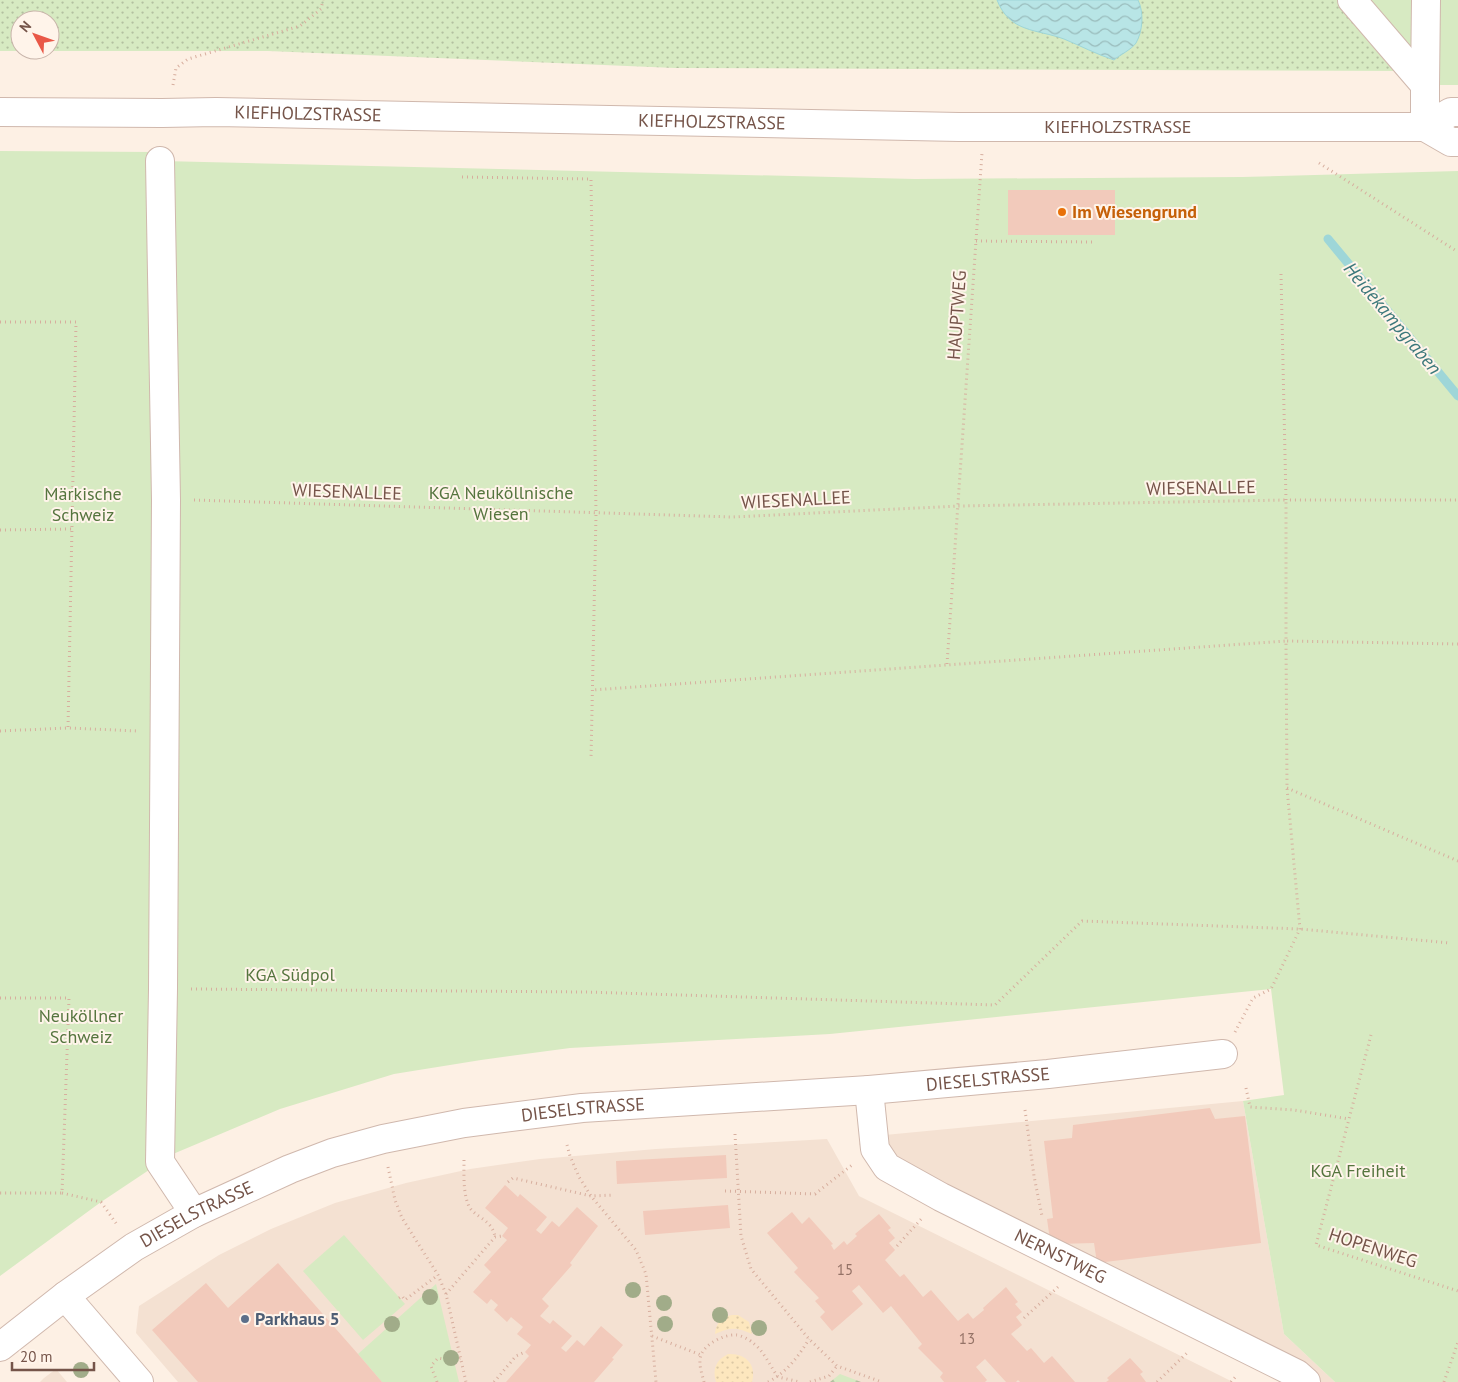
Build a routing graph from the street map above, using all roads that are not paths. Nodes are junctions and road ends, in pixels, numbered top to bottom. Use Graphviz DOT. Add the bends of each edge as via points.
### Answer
graph roads {
  1 [pos="1352,0"];
  2 [pos="1426,0"];
  3 [pos="1425,85"];
  4 [pos="0,112"];
  5 [pos="1458,112"];
  6 [pos="1425,127"];
  7 [pos="1458,142"];
  8 [pos="160,161"];
  9 [pos="1223,1054"];
  10 [pos="869,1090"];
  11 [pos="194,1213"];
  12 [pos="66,1296"];
  13 [pos="0,1348"];
  14 [pos="139,1382"];
  15 [pos="1306,1382"];
  1 -- 3 [label="street"];
  2 -- 3 [label="street"];
  3 -- 6 [label="street"];
  4 -- 6 [label="street, KIEFHOLZSTRASSE" via="226,112 984,127"];
  5 -- 6 [label="street, KIEFHOLZSTRASSE" via="1451,112"];
  6 -- 7 [label="street, KIEFHOLZSTRASSE" via="1451,142"];
  8 -- 11 [label="street" via="166,500 160,1162"];
  9 -- 10 [label="street, DIESELSTRASSE"];
  10 -- 11 [label="street, DIESELSTRASSE" via="582,1108 464,1124 383,1139 332,1153"];
  10 -- 15 [label="street, NERNSTWEG" via="875,1149 886,1167 1210,1329 1297,1374"];
  11 -- 12 [label="street, DIESELSTRASSE" via="134,1247"];
  12 -- 13 [label="street, DIESELSTRASSE"];
  12 -- 14 [label="street"];
}
